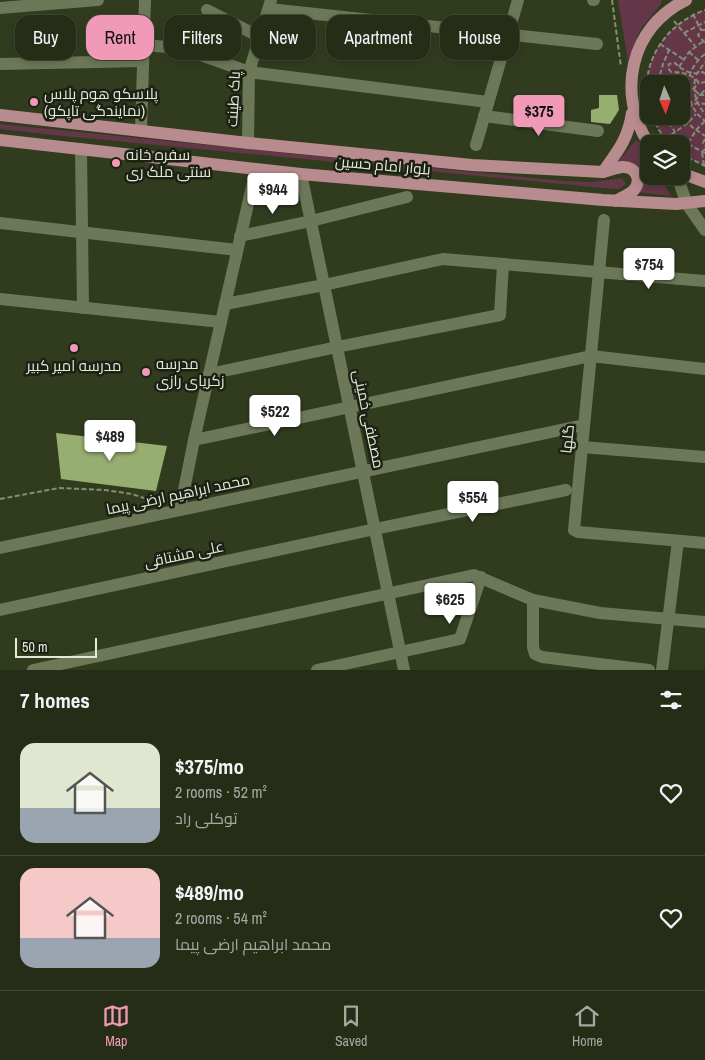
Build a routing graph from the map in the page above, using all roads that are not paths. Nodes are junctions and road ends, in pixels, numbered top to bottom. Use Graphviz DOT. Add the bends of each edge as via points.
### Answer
graph roads {
  1 [pos="98,0"];
  2 [pos="145,0"];
  3 [pos="518,0"];
  4 [pos="686,0"];
  5 [pos="270,4"];
  6 [pos="666,6"];
  7 [pos="0,8"];
  8 [pos="207,10"];
  9 [pos="145,15"];
  10 [pos="514,15"];
  11 [pos="440,26"];
  12 [pos="251,32"];
  13 [pos="519,36"];
  14 [pos="597,44"];
  15 [pos="143,60"];
  16 [pos="215,60"];
  17 [pos="253,60"];
  18 [pos="501,60"];
  19 [pos="0,64"];
  20 [pos="249,72"];
  21 [pos="488,102"];
  22 [pos="632,106"];
  23 [pos="0,115"];
  24 [pos="484,116"];
  25 [pos="141,131"];
  26 [pos="598,131"];
  27 [pos="644,135"];
  28 [pos="0,140"];
  29 [pos="248,143"];
  30 [pos="476,146"];
  31 [pos="81,149"];
  32 [pos="256,169"];
  33 [pos="603,172"];
  34 [pos="301,174"];
  35 [pos="690,176"];
  36 [pos="705,182"];
  37 [pos="680,185"];
  38 [pos="407,197"];
  39 [pos="616,201"];
  40 [pos="705,201"];
  41 [pos="687,204"];
  42 [pos="604,220"];
  43 [pos="311,221"];
  44 [pos="0,223"];
  45 [pos="705,230"];
  46 [pos="82,233"];
  47 [pos="240,236"];
  48 [pos="237,250"];
  49 [pos="503,264"];
  50 [pos="599,271"];
  51 [pos="703,281"];
  52 [pos="324,285"];
  53 [pos="0,299"];
  54 [pos="225,304"];
  55 [pos="83,308"];
  56 [pos="221,322"];
  57 [pos="337,347"];
  58 [pos="591,356"];
  59 [pos="705,369"];
  60 [pos="209,374"];
  61 [pos="350,407"];
  62 [pos="584,425"];
  63 [pos="194,440"];
  64 [pos="582,447"];
  65 [pos="705,457"];
  66 [pos="363,471"];
  67 [pos="566,490"];
  68 [pos="180,510"];
  69 [pos="375,529"];
  70 [pos="678,541"];
  71 [pos="705,544"];
  72 [pos="0,548"];
  73 [pos="481,577"];
  74 [pos="388,593"];
  75 [pos="533,600"];
  76 [pos="0,610"];
  77 [pos="668,619"];
  78 [pos="705,622"];
  79 [pos="400,652"];
  80 [pos="33,670"];
  81 [pos="318,670"];
  82 [pos="404,670"];
  83 [pos="649,670"];
  84 [pos="662,670"];
  1 -- 7 [label="street"];
  2 -- 9 [label="street"];
  3 -- 10 [label="street"];
  4 -- 6 [label="main road"];
  5 -- 11 [label="street"];
  6 -- 22 [label="main road" via="636,55 631,75"];
  8 -- 12 [label="street"];
  13 -- 14 [label="street"];
  15 -- 19 [label="street"];
  15 -- 25 [label="street"];
  16 -- 20 [label="street"];
  17 -- 20 [label="street, پاک طینت"];
  18 -- 21 [label="street"];
  20 -- 21 [label="street"];
  20 -- 29 [label="street, پاک طینت"];
  21 -- 24 [label="street"];
  22 -- 27 [label="main road"];
  22 -- 33 [label="main road" via="626,140"];
  23 -- 25 [label="main road, بلوار امام حسین"];
  24 -- 26 [label="street"];
  24 -- 30 [label="street"];
  25 -- 29 [label="main road, بلوار امام حسین"];
  28 -- 31 [label="main road, بلوار امام حسین"];
  29 -- 33 [label="main road, بلوار امام حسین" via="472,165"];
  31 -- 32 [label="main road, بلوار امام حسین"];
  31 -- 46 [label="street"];
  32 -- 34 [label="main road, بلوار امام حسین"];
  32 -- 47 [label="street"];
  33 -- 39 [label="main road, بلوار امام حسین" via="624,167 637,175 638,181 633,190"];
  34 -- 39 [label="main road, بلوار امام حسین"];
  34 -- 43 [label="street, مصطفی خمینی"];
  35 -- 36 [label="main road"];
  37 -- 41 [label="street"];
  38 -- 43 [label="street"];
  39 -- 41 [label="main road, بلوار امام حسین"];
  40 -- 41 [label="main road, بلوار امام حسین"];
  41 -- 45 [label="street"];
  42 -- 50 [label="street, گلها"];
  43 -- 47 [label="street"];
  43 -- 52 [label="street, مصطفی خمینی"];
  44 -- 46 [label="street"];
  46 -- 48 [label="street"];
  46 -- 55 [label="street"];
  47 -- 48 [label="street"];
  48 -- 54 [label="street"];
  49 -- 50 [label="street"];
  49 -- 52 [label="street" via="443,259"];
  49 -- 57 [label="street" via="500,315"];
  50 -- 51 [label="street"];
  50 -- 58 [label="street, گلها"];
  52 -- 54 [label="street"];
  52 -- 57 [label="street, مصطفی خمینی"];
  53 -- 55 [label="street"];
  54 -- 56 [label="street"];
  55 -- 56 [label="street"];
  56 -- 60 [label="street"];
  57 -- 60 [label="street"];
  57 -- 61 [label="street, مصطفی خمینی"];
  58 -- 59 [label="street"];
  58 -- 61 [label="street"];
  58 -- 62 [label="street, گلها"];
  60 -- 63 [label="street"];
  61 -- 63 [label="street"];
  61 -- 66 [label="street, مصطفی خمینی"];
  62 -- 64 [label="street, گلها"];
  62 -- 66 [label="street, محمد ابراهیم ارضی پیما"];
  63 -- 68 [label="street"];
  64 -- 65 [label="street"];
  64 -- 70 [label="street, گلها" via="574,530"];
  66 -- 68 [label="street, محمد ابراهیم ارضی پیما"];
  66 -- 69 [label="street, مصطفی خمینی"];
  67 -- 69 [label="street, علی مشتاقی"];
  68 -- 72 [label="street, محمد ابراهیم ارضی پیما"];
  69 -- 74 [label="street, مصطفی خمینی"];
  69 -- 76 [label="street, علی مشتاقی"];
  70 -- 71 [label="street, گلها"];
  70 -- 77 [label="street"];
  73 -- 74 [label="street" via="466,576"];
  73 -- 75 [label="street"];
  73 -- 79 [label="street" via="460,639"];
  74 -- 79 [label="street, مصطفی خمینی"];
  74 -- 80 [label="street"];
  75 -- 77 [label="street" via="600,613"];
  75 -- 83 [label="street" via="535,654"];
  77 -- 78 [label="street"];
  77 -- 84 [label="street"];
  79 -- 81 [label="street"];
  79 -- 82 [label="street, مصطفی خمینی"];
}
